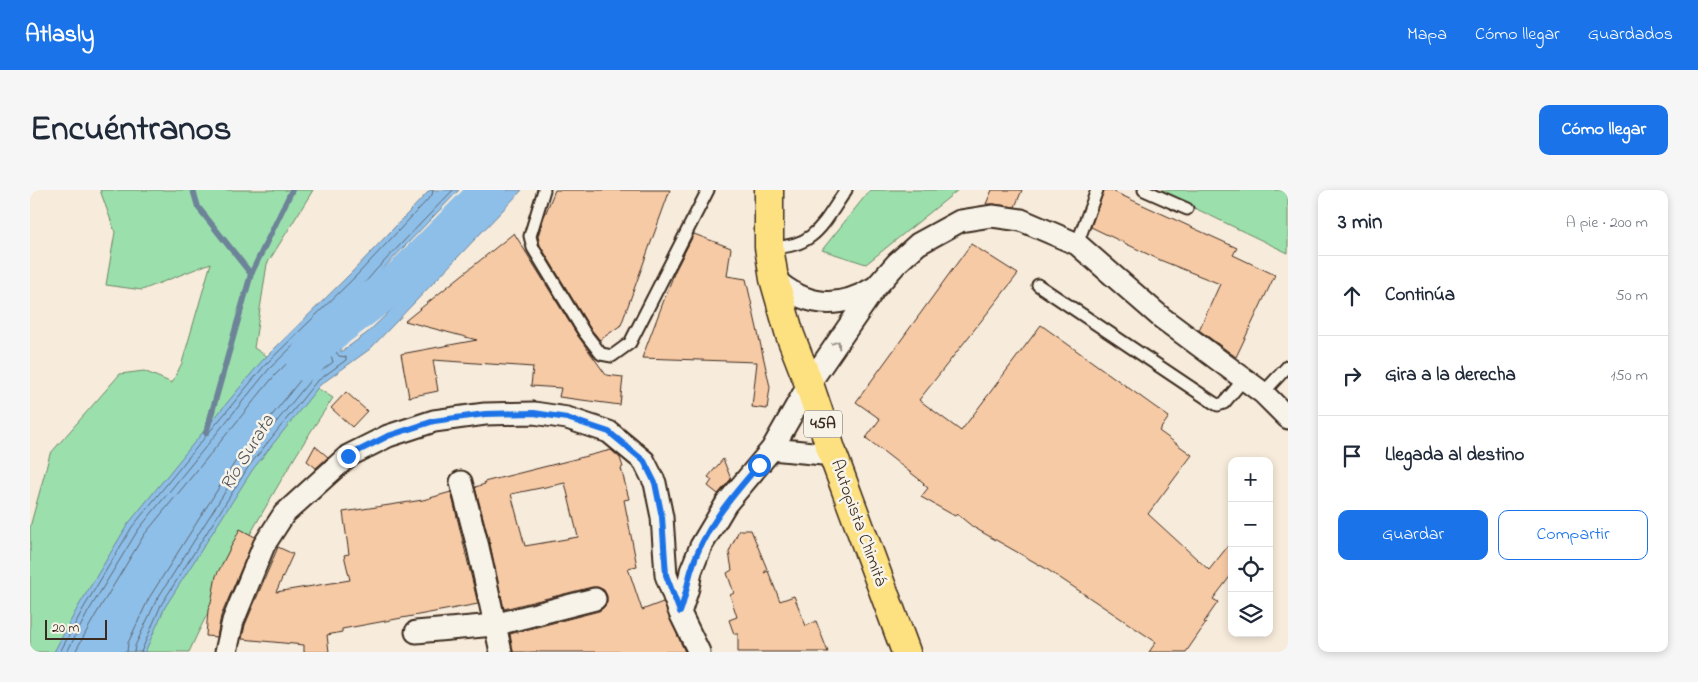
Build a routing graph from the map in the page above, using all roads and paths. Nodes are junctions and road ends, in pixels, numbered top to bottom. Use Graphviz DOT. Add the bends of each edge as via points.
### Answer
graph roads {
  1 [pos="544,190"];
  2 [pos="708,190"];
  3 [pos="769,190"];
  4 [pos="846,190"];
  5 [pos="1097,190"];
  6 [pos="1144,190"];
  7 [pos="1187,209"];
  8 [pos="1077,244"];
  9 [pos="769,248"];
  10 [pos="774,279"];
  11 [pos="1038,285"];
  12 [pos="875,288"];
  13 [pos="1288,366"];
  14 [pos="1244,379"];
  15 [pos="810,384"];
  16 [pos="1262,393"];
  17 [pos="1288,418"];
  18 [pos="772,449"];
  19 [pos="833,455"];
  20 [pos="461,482"];
  21 [pos="595,598"];
  22 [pos="680,612"];
  23 [pos="494,625"];
  24 [pos="416,632"];
  25 [pos="226,652"];
  26 [pos="500,652"];
  27 [pos="699,652"];
  28 [pos="906,652"];
  1 -- 2 [label="lane" via="530,236 534,248 584,332 601,354 612,356 630,343"];
  3 -- 9 [label="highway, Autopista Chimitá / 45A"];
  4 -- 9 [label="lane" via="824,223 807,241 785,248"];
  5 -- 8 [label="lane"];
  6 -- 7 [label="lane"];
  8 -- 12 [label="street" via="1021,220 992,216 960,221 918,244"];
  8 -- 14 [label="street" via="1162,318"];
  9 -- 10 [label="highway, Autopista Chimitá / 45A"];
  10 -- 12 [label="street" via="795,295 819,302 848,300"];
  10 -- 15 [label="highway, Autopista Chimitá / 45A" via="790,335"];
  11 -- 14 [label="lane" via="1218,405 1224,403"];
  15 -- 12 [label="street, one-way"];
  13 -- 16 [label="lane"];
  14 -- 16 [label="street"];
  15 -- 18 [label="street"];
  15 -- 19 [label="highway, Autopista Chimitá / 45A"];
  16 -- 17 [label="street"];
  18 -- 19 [label="street"];
  18 -- 22 [label="street" via="726,504 701,546"];
  19 -- 28 [label="highway, Autopista Chimitá / 45A"];
  20 -- 23 [label="street"];
  21 -- 23 [label="street"];
  22 -- 25 [label="street" via="666,575 662,517 655,483 644,461 609,432 567,418 534,413 485,414 434,421 388,436 348,456 324,477 284,514 264,545 233,621"];
  22 -- 27 [label="street"];
  23 -- 24 [label="street"];
  23 -- 26 [label="street"];
}
